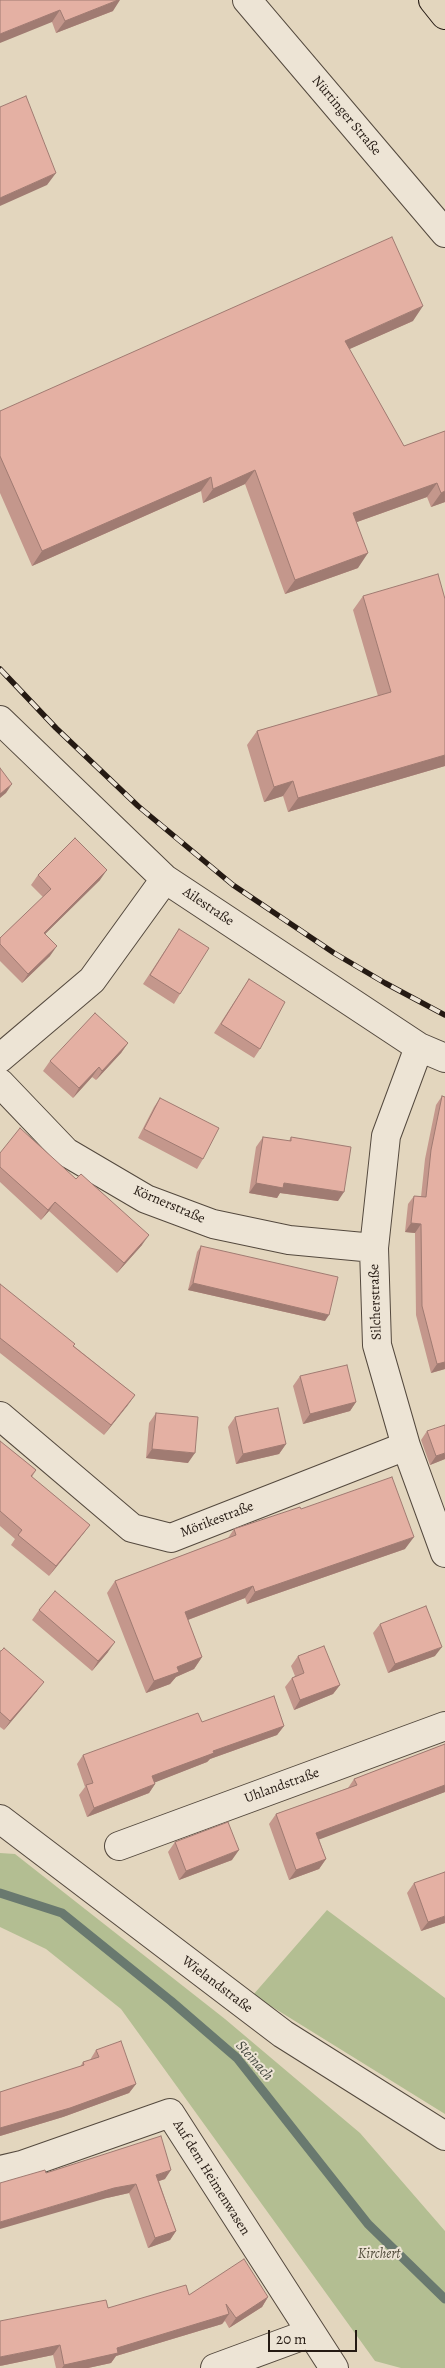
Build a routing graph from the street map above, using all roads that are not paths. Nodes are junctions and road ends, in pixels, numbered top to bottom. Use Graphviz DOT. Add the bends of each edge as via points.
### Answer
graph roads {
  1 [pos="247,0"];
  2 [pos="434,0"];
  3 [pos="445,15"];
  4 [pos="445,233"];
  5 [pos="0,720"];
  6 [pos="166,879"];
  7 [pos="419,1047"];
  8 [pos="0,1058"];
  9 [pos="445,1058"];
  10 [pos="0,1084"];
  11 [pos="374,1248"];
  12 [pos="0,1416"];
  13 [pos="406,1446"];
  14 [pos="445,1554"];
  15 [pos="445,1726"];
  16 [pos="0,1818"];
  17 [pos="119,1846"];
  18 [pos="445,2136"];
  19 [pos="0,2170"];
  20 [pos="310,2333"];
  21 [pos="215,2368"];
  22 [pos="334,2368"];
  1 -- 4 [label="street, Nürtinger Straße"];
  2 -- 3 [label="main road"];
  5 -- 6 [label="street, Ailestraße"];
  6 -- 7 [label="street, Ailestraße"];
  6 -- 8 [label="street" via="92,980"];
  7 -- 9 [label="street, Ailestraße"];
  7 -- 11 [label="street, Silcherstraße" via="386,1136"];
  10 -- 11 [label="street, Körnerstraße" via="66,1152 146,1199 213,1224 289,1240"];
  11 -- 13 [label="street, Silcherstraße" via="377,1345"];
  12 -- 13 [label="street, Mörikestraße" via="132,1528 171,1538"];
  13 -- 14 [label="street, Silcherstraße"];
  15 -- 17 [label="street, Uhlandstraße"];
  16 -- 18 [label="street, Wielandstraße" via="283,2034"];
  19 -- 20 [label="street, Auf dem Heimenwasen" via="170,2113"];
  20 -- 21 [label="street"];
  20 -- 22 [label="street, Auf dem Heimenwasen"];
}
